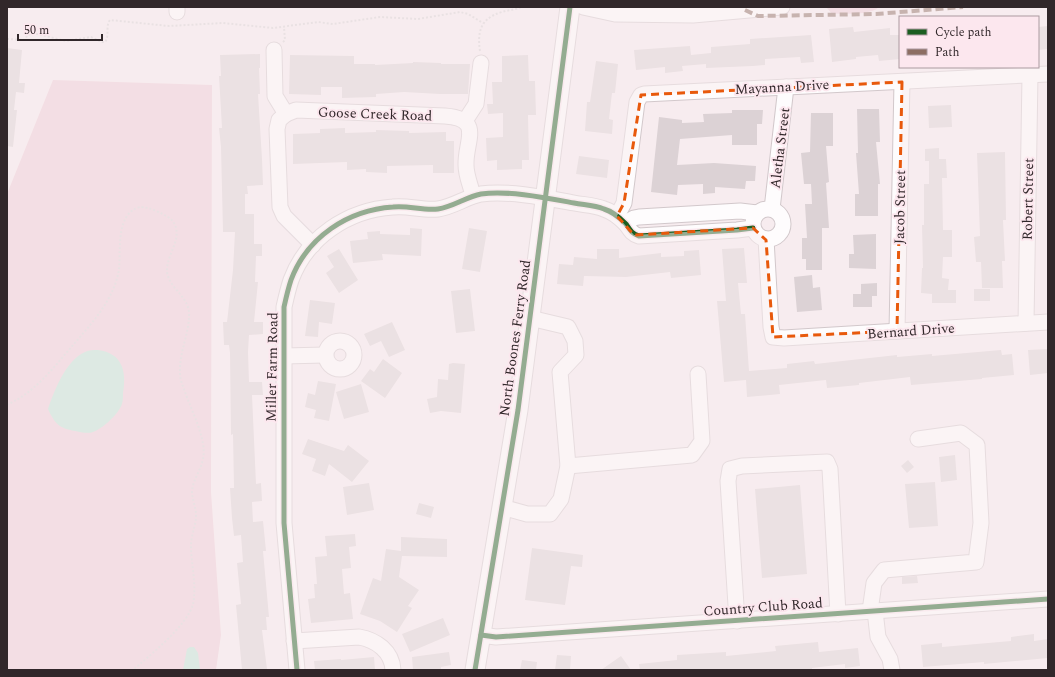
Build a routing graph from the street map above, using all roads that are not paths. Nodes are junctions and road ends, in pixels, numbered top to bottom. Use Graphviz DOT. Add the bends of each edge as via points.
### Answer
graph roads {
  1 [pos="570,7"];
  2 [pos="583,7"];
  3 [pos="782,7"];
  4 [pos="279,45"];
  5 [pos="481,63"];
  6 [pos="1048,74"];
  7 [pos="1030,75"];
  8 [pos="902,82"];
  9 [pos="786,88"];
  10 [pos="286,114"];
  11 [pos="465,121"];
  12 [pos="473,196"];
  13 [pos="545,199"];
  14 [pos="772,209"];
  15 [pos="757,213"];
  16 [pos="621,220"];
  17 [pos="753,228"];
  18 [pos="766,239"];
  19 [pos="313,245"];
  20 [pos="530,318"];
  21 [pos="1048,322"];
  22 [pos="1026,324"];
  23 [pos="897,331"];
  24 [pos="325,355"];
  25 [pos="284,356"];
  26 [pos="698,374"];
  27 [pos="918,439"];
  28 [pos="568,466"];
  29 [pos="502,507"];
  30 [pos="1048,599"];
  31 [pos="873,611"];
  32 [pos="838,614"];
  33 [pos="737,620"];
  34 [pos="481,635"];
  35 [pos="294,641"];
  36 [pos="297,670"];
  37 [pos="393,670"];
  38 [pos="475,670"];
  39 [pos="892,670"];
  1 -- 13 [label="main road, North Boones Ferry Road"];
  2 -- 3 [label="street" via="615,14 693,15"];
  4 -- 10 [label="street" via="275,96"];
  5 -- 11 [label="street" via="476,104"];
  6 -- 7 [label="street, Mayanna Drive"];
  7 -- 8 [label="street, Mayanna Drive"];
  7 -- 22 [label="street, Robert Street"];
  8 -- 9 [label="street, Mayanna Drive"];
  8 -- 23 [label="street, Jacob Street"];
  9 -- 14 [label="street, Aletha Street"];
  9 -- 16 [label="street, Mayanna Drive" via="641,95 637,102"];
  10 -- 11 [label="street, Goose Creek Road" via="296,110 446,116"];
  10 -- 19 [label="street" via="279,120 277,129 280,207 284,216"];
  11 -- 12 [label="street" via="470,134 466,168"];
  12 -- 13 [label="street, Miller Farm Road" via="498,193"];
  12 -- 19 [label="street, Miller Farm Road" via="437,209 402,206 368,210 331,228"];
  13 -- 16 [label="street, Miller Farm Road" via="605,209"];
  13 -- 20 [label="main road, North Boones Ferry Road"];
  14 -- 15 [label="street"];
  14 -- 18 [label="street" via="783,220 782,229 778,235"];
  15 -- 16 [label="street" via="740,211"];
  15 -- 17 [label="street"];
  16 -- 17 [label="street, Miller Farm Road" via="638,236"];
  17 -- 18 [label="street" via="758,235"];
  18 -- 23 [label="street, Bernard Drive" via="773,337"];
  19 -- 25 [label="street, Miller Farm Road" via="299,264 291,281 284,307"];
  20 -- 28 [label="street" via="568,327 575,341 576,355 560,372"];
  20 -- 29 [label="main road, North Boones Ferry Road"];
  21 -- 22 [label="street, Bernard Drive"];
  22 -- 23 [label="street, Bernard Drive"];
  24 -- 25 [label="street"];
  25 -- 35 [label="street, Miller Farm Road" via="284,516"];
  26 -- 28 [label="street" via="702,441 692,455"];
  27 -- 31 [label="street" via="961,434 977,445 980,523 976,562 884,570 874,583"];
  28 -- 29 [label="street" via="561,499 550,514 526,514"];
  29 -- 34 [label="main road, North Boones Ferry Road"];
  30 -- 31 [label="street, Country Club Road"];
  31 -- 32 [label="street, Country Club Road"];
  31 -- 39 [label="street" via="878,637 890,659"];
  32 -- 33 [label="street, Country Club Road"];
  32 -- 33 [label="street" via="830,469 827,462 742,466 730,469 728,480"];
  33 -- 34 [label="street, Country Club Road" via="496,637"];
  34 -- 38 [label="main road, North Boones Ferry Road"];
  35 -- 36 [label="street, Miller Farm Road"];
  35 -- 37 [label="street" via="359,637 368,639 387,653"];
}
